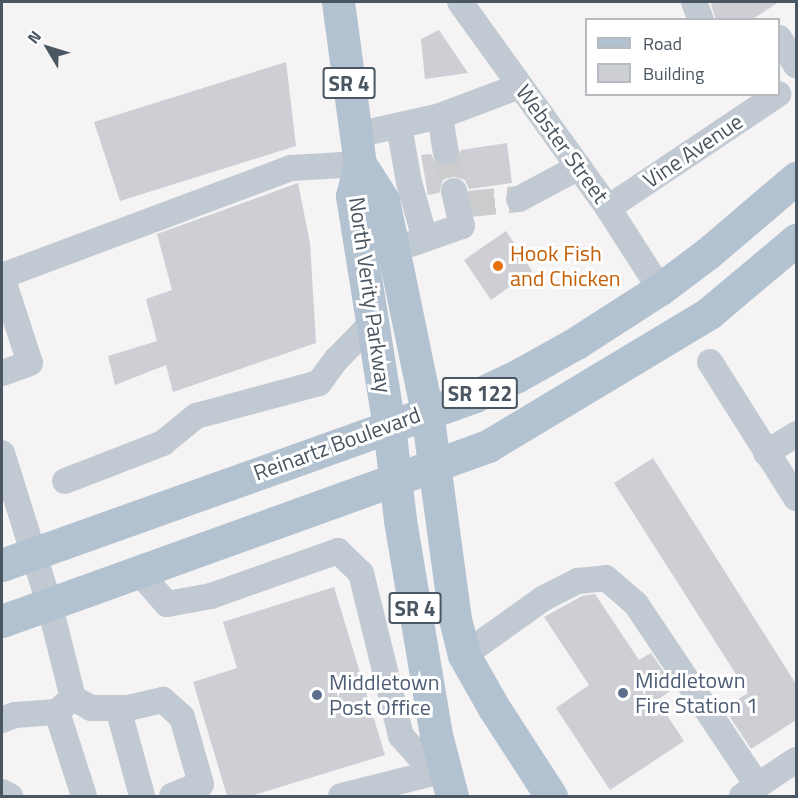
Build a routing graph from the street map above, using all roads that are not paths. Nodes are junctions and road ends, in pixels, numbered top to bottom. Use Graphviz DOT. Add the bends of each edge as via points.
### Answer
graph roads {
  1 [pos="338,2"];
  2 [pos="460,2"];
  3 [pos="694,2"];
  4 [pos="700,18"];
  5 [pos="785,34"];
  6 [pos="796,65"];
  7 [pos="796,82"];
  8 [pos="520,86"];
  9 [pos="780,93"];
  10 [pos="772,96"];
  11 [pos="752,102"];
  12 [pos="440,116"];
  13 [pos="399,126"];
  14 [pos="358,150"];
  15 [pos="446,152"];
  16 [pos="579,167"];
  17 [pos="796,178"];
  18 [pos="519,199"];
  19 [pos="460,200"];
  20 [pos="608,208"];
  21 [pos="425,238"];
  22 [pos="796,240"];
  23 [pos="393,250"];
  24 [pos="2,276"];
  25 [pos="660,289"];
  26 [pos="373,322"];
  27 [pos="710,362"];
  28 [pos="2,373"];
  29 [pos="428,412"];
  30 [pos="389,426"];
  31 [pos="796,434"];
  32 [pos="2,453"];
  33 [pos="766,453"];
  34 [pos="433,467"];
  35 [pos="65,480"];
  36 [pos="395,481"];
  37 [pos="796,498"];
  38 [pos="34,553"];
  39 [pos="2,565"];
  40 [pos="138,571"];
  41 [pos="49,603"];
  42 [pos="2,621"];
  43 [pos="464,655"];
  44 [pos="65,705"];
  45 [pos="118,708"];
  46 [pos="2,720"];
  47 [pos="796,760"];
  48 [pos="448,783"];
  49 [pos="750,791"];
  50 [pos="2,792"];
  51 [pos="10,796"];
  52 [pos="84,796"];
  53 [pos="142,796"];
  54 [pos="172,796"];
  55 [pos="341,796"];
  56 [pos="551,796"];
  1 -- 14 [label="main road, North Verity Parkway / SR 4"];
  2 -- 8 [label="street, Webster Street"];
  3 -- 4 [label="street"];
  5 -- 6 [label="street"];
  7 -- 9 [label="street, Vine Avenue"];
  8 -- 12 [label="street"];
  8 -- 16 [label="street, Webster Street"];
  10 -- 11 [label="street, Vine Avenue"];
  11 -- 20 [label="street, Vine Avenue"];
  12 -- 13 [label="street"];
  12 -- 15 [label="street"];
  13 -- 14 [label="street"];
  13 -- 21 [label="street" via="409,183"];
  14 -- 23 [label="main road, North Verity Parkway / SR 4" via="383,200"];
  14 -- 24 [label="street" via="291,168"];
  14 -- 26 [label="main road, North Verity Parkway / SR 4" via="352,196"];
  16 -- 18 [label="street"];
  16 -- 20 [label="street, Webster Street"];
  17 -- 25 [label="main road, Reinartz Boulevard / SR 122"];
  19 -- 21 [label="street" via="462,226"];
  20 -- 25 [label="street, Webster Street"];
  21 -- 23 [label="street"];
  22 -- 34 [label="main road" via="709,313 488,446"];
  23 -- 29 [label="main road, North Verity Parkway / SR 4"];
  24 -- 28 [label="street" via="30,363"];
  25 -- 29 [label="main road, Reinartz Boulevard / SR 122" via="517,376"];
  26 -- 30 [label="main road, North Verity Parkway / SR 4"];
  26 -- 35 [label="street" via="319,383 196,416 163,442"];
  27 -- 33 [label="street"];
  29 -- 30 [label="main road, Reinartz Boulevard / SR 122"];
  29 -- 34 [label="main road, North Verity Parkway / SR 4"];
  30 -- 36 [label="main road, SR 4"];
  30 -- 38 [label="main road, Reinartz Boulevard / SR 122"];
  31 -- 33 [label="street"];
  32 -- 38 [label="street"];
  33 -- 37 [label="street"];
  34 -- 36 [label="main road"];
  34 -- 43 [label="main road, SR 4" via="455,619"];
  36 -- 40 [label="main road"];
  36 -- 48 [label="main road, SR 4" via="436,735"];
  38 -- 39 [label="main road, Reinartz Boulevard / SR 122"];
  38 -- 41 [label="street"];
  40 -- 41 [label="main road"];
  40 -- 48 [label="street" via="167,603 211,596 338,551 361,573 401,736"];
  41 -- 42 [label="main road"];
  41 -- 44 [label="street"];
  43 -- 49 [label="street" via="544,598 578,581 606,578 636,604"];
  43 -- 56 [label="main road, SR 4"];
  44 -- 45 [label="street"];
  44 -- 46 [label="street"];
  44 -- 52 [label="street"];
  45 -- 53 [label="street"];
  45 -- 54 [label="street" via="163,700 182,717 201,784"];
  47 -- 49 [label="street"];
  48 -- 55 [label="street"];
  50 -- 51 [label="street"];
}
